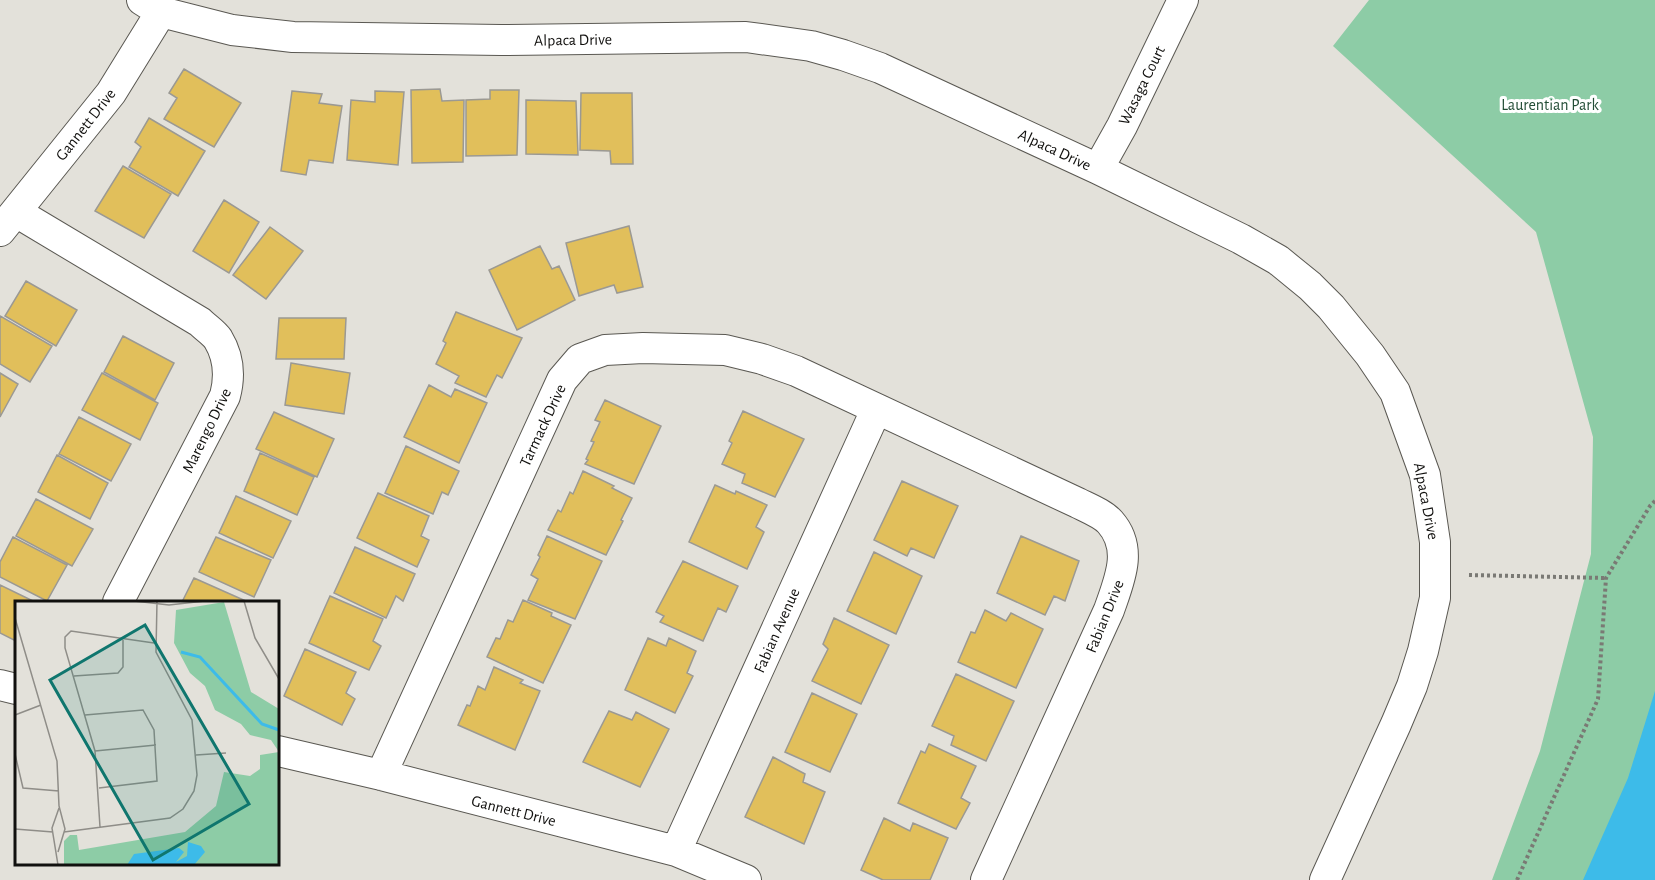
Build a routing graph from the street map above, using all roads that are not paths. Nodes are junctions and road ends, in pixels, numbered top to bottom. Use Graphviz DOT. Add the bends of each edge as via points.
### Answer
graph roads {
  1 [pos="1183,0"];
  2 [pos="151,6"];
  3 [pos="1098,169"];
  4 [pos="8,221"];
  5 [pos="876,410"];
  6 [pos="119,601"];
  7 [pos="0,685"];
  8 [pos="15,689"];
  9 [pos="279,751"];
  10 [pos="381,775"];
  11 [pos="676,851"];
  12 [pos="746,880"];
  13 [pos="986,880"];
  14 [pos="1325,880"];
  1 -- 3 [label="street, Wasaga Court"];
  2 -- 3 [label="street, Alpaca Drive" via="232,30 293,37 746,37 791,43 880,68"];
  2 -- 4 [label="street, Gannett Drive" via="111,93"];
  3 -- 14 [label="street, Alpaca Drive" via="1278,260 1332,306 1395,392 1425,475 1435,542 1435,598 1423,651 1396,724"];
  4 -- 6 [label="street, Marengo Drive" via="200,322 218,339 226,359 230,379 225,396"];
  5 -- 10 [label="street, Tarmack Drive" via="796,371 725,350 605,350 580,359 562,380"];
  5 -- 11 [label="street, Fabian Avenue"];
  5 -- 13 [label="street, Fabian Drive" via="1078,503 1110,521 1123,544 1124,568 1109,610"];
  7 -- 8 [label="street"];
  9 -- 10 [label="street, Gannett Drive"];
  10 -- 11 [label="street, Gannett Drive"];
  11 -- 12 [label="street, Gannett Drive"];
}
